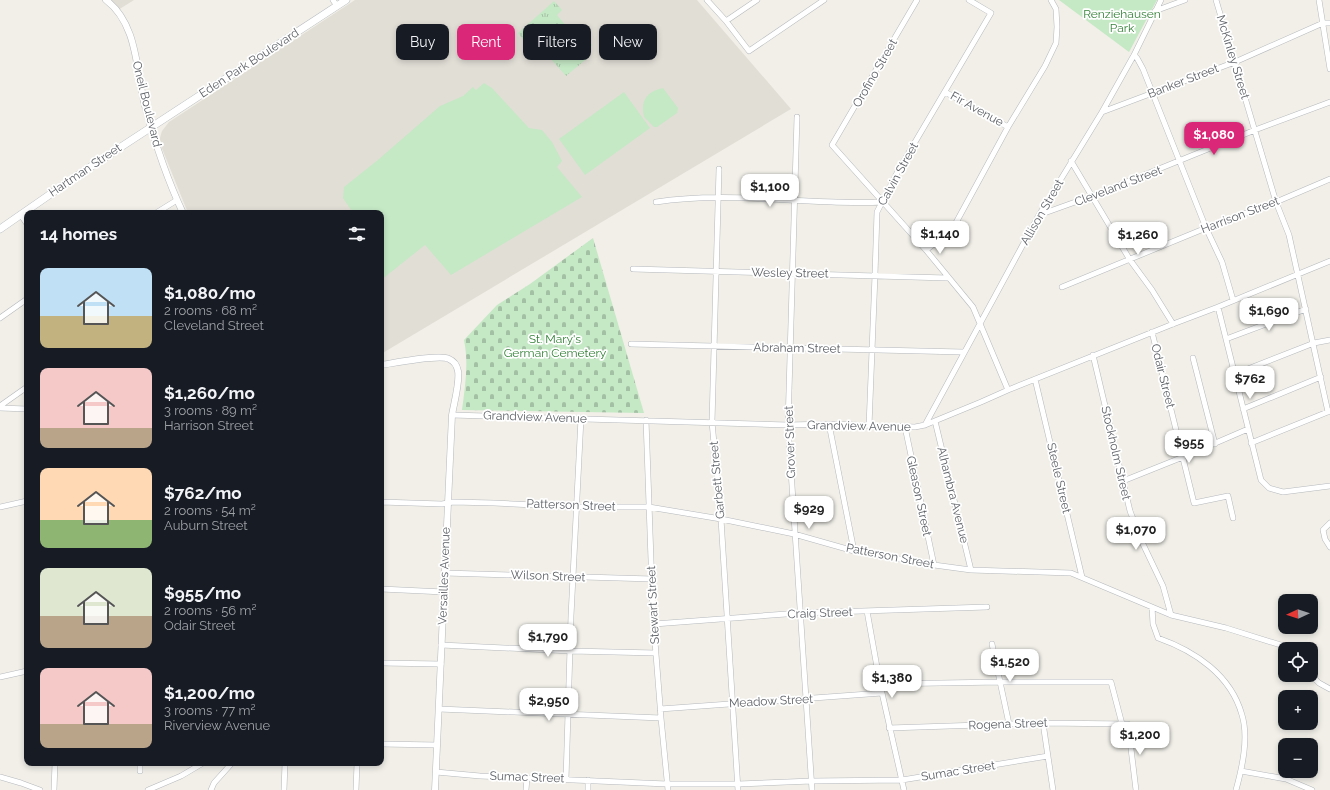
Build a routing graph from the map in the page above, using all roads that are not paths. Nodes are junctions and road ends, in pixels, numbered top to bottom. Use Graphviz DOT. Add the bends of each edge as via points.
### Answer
graph roads {
  1 [pos="106,0"];
  2 [pos="346,0"];
  3 [pos="707,0"];
  4 [pos="757,0"];
  5 [pos="824,0"];
  6 [pos="917,0"];
  7 [pos="969,0"];
  8 [pos="1050,0"];
  9 [pos="1161,0"];
  10 [pos="1185,0"];
  11 [pos="1216,0"];
  12 [pos="1319,0"];
  13 [pos="335,3"];
  14 [pos="1155,10"];
  15 [pos="726,21"];
  16 [pos="1323,23"];
  17 [pos="1330,23"];
  18 [pos="1134,55"];
  19 [pos="1234,62"];
  20 [pos="1330,69"];
  21 [pos="945,92"];
  22 [pos="1153,93"];
  23 [pos="1330,102"];
  24 [pos="1102,112"];
  25 [pos="797,117"];
  26 [pos="152,126"];
  27 [pos="1008,127"];
  28 [pos="1256,130"];
  29 [pos="1071,161"];
  30 [pos="1179,162"];
  31 [pos="719,169"];
  32 [pos="1330,179"];
  33 [pos="1092,196"];
  34 [pos="718,198"];
  35 [pos="177,200"];
  36 [pos="794,200"];
  37 [pos="656,202"];
  38 [pos="883,202"];
  39 [pos="1276,202"];
  40 [pos="28,210"];
  41 [pos="161,210"];
  42 [pos="182,210"];
  43 [pos="24,213"];
  44 [pos="21,215"];
  45 [pos="1039,215"];
  46 [pos="24,220"];
  47 [pos="1206,228"];
  48 [pos="0,229"];
  49 [pos="926,250"];
  50 [pos="1130,260"];
  51 [pos="1330,261"];
  52 [pos="633,269"];
  53 [pos="716,272"];
  54 [pos="791,274"];
  55 [pos="1298,275"];
  56 [pos="876,276"];
  57 [pos="947,278"];
  58 [pos="1062,287"];
  59 [pos="1234,300"];
  60 [pos="24,301"];
  61 [pos="1218,307"];
  62 [pos="1306,309"];
  63 [pos="0,318"];
  64 [pos="980,322"];
  65 [pos="1173,324"];
  66 [pos="1152,332"];
  67 [pos="1226,339"];
  68 [pos="1330,340"];
  69 [pos="1314,343"];
  70 [pos="631,344"];
  71 [pos="714,346"];
  72 [pos="790,348"];
  73 [pos="873,349"];
  74 [pos="964,352"];
  75 [pos="1093,356"];
  76 [pos="1193,358"];
  77 [pos="384,365"];
  78 [pos="1235,374"];
  79 [pos="1321,377"];
  80 [pos="1035,379"];
  81 [pos="24,389"];
  82 [pos="1008,390"];
  83 [pos="0,407"];
  84 [pos="24,409"];
  85 [pos="1244,409"];
  86 [pos="1329,412"];
  87 [pos="452,414"];
  88 [pos="581,418"];
  89 [pos="646,420"];
  90 [pos="935,421"];
  91 [pos="712,422"];
  92 [pos="829,424"];
  93 [pos="925,424"];
  94 [pos="788,425"];
  95 [pos="869,426"];
  96 [pos="905,426"];
  97 [pos="1248,429"];
  98 [pos="1215,444"];
  99 [pos="1252,444"];
  100 [pos="1183,457"];
  101 [pos="1123,481"];
  102 [pos="1330,486"];
  103 [pos="24,502"];
  104 [pos="384,502"];
  105 [pos="447,503"];
  106 [pos="576,506"];
  107 [pos="0,507"];
  108 [pos="649,507"];
  109 [pos="1233,518"];
  110 [pos="721,519"];
  111 [pos="1330,523"];
  112 [pos="794,534"];
  113 [pos="1330,547"];
  114 [pos="854,551"];
  115 [pos="934,565"];
  116 [pos="971,570"];
  117 [pos="444,573"];
  118 [pos="573,577"];
  119 [pos="1082,577"];
  120 [pos="652,579"];
  121 [pos="384,589"];
  122 [pos="444,592"];
  123 [pos="987,607"];
  124 [pos="1152,607"];
  125 [pos="866,611"];
  126 [pos="800,613"];
  127 [pos="1172,615"];
  128 [pos="727,619"];
  129 [pos="654,624"];
  130 [pos="992,644"];
  131 [pos="1278,644"];
  132 [pos="441,645"];
  133 [pos="571,651"];
  134 [pos="656,653"];
  135 [pos="384,663"];
  136 [pos="441,664"];
  137 [pos="24,672"];
  138 [pos="0,677"];
  139 [pos="1001,682"];
  140 [pos="1318,682"];
  141 [pos="880,684"];
  142 [pos="1330,689"];
  143 [pos="882,693"];
  144 [pos="806,699"];
  145 [pos="733,703"];
  146 [pos="439,709"];
  147 [pos="660,709"];
  148 [pos="569,715"];
  149 [pos="661,718"];
  150 [pos="1043,723"];
  151 [pos="1009,724"];
  152 [pos="1125,724"];
  153 [pos="889,728"];
  154 [pos="384,744"];
  155 [pos="437,745"];
  156 [pos="1048,756"];
  157 [pos="55,766"];
  158 [pos="140,766"];
  159 [pos="198,766"];
  160 [pos="229,766"];
  161 [pos="285,766"];
  162 [pos="358,766"];
  163 [pos="140,771"];
  164 [pos="1241,771"];
  165 [pos="436,772"];
  166 [pos="0,777"];
  167 [pos="527,778"];
  168 [pos="566,778"];
  169 [pos="588,780"];
  170 [pos="902,780"];
  171 [pos="812,781"];
  172 [pos="667,784"];
  173 [pos="738,787"];
  174 [pos="158,788"];
  175 [pos="37,790"];
  176 [pos="54,790"];
  177 [pos="148,790"];
  178 [pos="211,790"];
  179 [pos="284,790"];
  180 [pos="356,790"];
  181 [pos="436,790"];
  182 [pos="526,790"];
  183 [pos="588,790"];
  184 [pos="668,790"];
  185 [pos="812,790"];
  186 [pos="904,790"];
  187 [pos="1053,790"];
  188 [pos="1136,790"];
  189 [pos="1236,790"];
  190 [pos="1312,790"];
  1 -- 26 [label="street, Oneil Boulevard" via="118,10 132,39 145,106"];
  2 -- 13 [label="main road, Eden Park Boulevard"];
  3 -- 15 [label="street"];
  4 -- 15 [label="street"];
  5 -- 15 [label="street" via="749,51"];
  6 -- 38 [label="street, Orofino Street" via="832,145"];
  7 -- 21 [label="street, Calvin Street" via="991,13"];
  8 -- 27 [label="street" via="1057,16 1056,43 1046,66"];
  9 -- 14 [label="street, Allison Street"];
  10 -- 14 [label="street"];
  11 -- 19 [label="street, McKinley Street"];
  12 -- 16 [label="street"];
  13 -- 26 [label="main road, Eden Park Boulevard"];
  14 -- 18 [label="street, Allison Street"];
  16 -- 17 [label="street, Banker Street"];
  16 -- 19 [label="street, Banker Street"];
  16 -- 20 [label="street"];
  18 -- 22 [label="street"];
  18 -- 24 [label="street, Allison Street"];
  19 -- 22 [label="street, Banker Street"];
  19 -- 28 [label="street, McKinley Street"];
  21 -- 27 [label="street, Fir Avenue"];
  21 -- 38 [label="street, Calvin Street" via="898,171"];
  22 -- 24 [label="street, Banker Street"];
  22 -- 30 [label="street"];
  23 -- 28 [label="street, Cleveland Street"];
  24 -- 29 [label="street, Allison Street"];
  25 -- 36 [label="street, Grover Street"];
  26 -- 35 [label="street, Oneil Boulevard"];
  26 -- 40 [label="main road, Hartman Street"];
  27 -- 49 [label="street" via="952,230"];
  28 -- 30 [label="street, Cleveland Street"];
  28 -- 39 [label="street, McKinley Street"];
  29 -- 33 [label="street"];
  29 -- 45 [label="street, Allison Street"];
  30 -- 33 [label="street, Cleveland Street"];
  30 -- 47 [label="street"];
  31 -- 34 [label="street, Garbett Street"];
  32 -- 39 [label="street, Harrison Street"];
  33 -- 45 [label="street, Cleveland Street"];
  33 -- 50 [label="street"];
  34 -- 36 [label="street"];
  34 -- 37 [label="street"];
  34 -- 53 [label="street, Garbett Street"];
  35 -- 41 [label="street"];
  35 -- 42 [label="street, Oneil Boulevard"];
  36 -- 38 [label="street"];
  36 -- 54 [label="street, Grover Street"];
  38 -- 49 [label="street"];
  38 -- 56 [label="street, Calvin Street" via="877,212"];
  39 -- 47 [label="street, Harrison Street"];
  39 -- 55 [label="street, McKinley Street" via="1289,235"];
  43 -- 44 [label="main road, Hartman Street"];
  44 -- 46 [label="street"];
  44 -- 48 [label="main road, Hartman Street"];
  45 -- 64 [label="street, Allison Street"];
  47 -- 50 [label="street, Harrison Street"];
  47 -- 59 [label="street" via="1222,262"];
  49 -- 57 [label="street"];
  50 -- 58 [label="street, Harrison Street"];
  50 -- 65 [label="street"];
  51 -- 55 [label="street, Grandview Avenue"];
  52 -- 53 [label="street, Wesley Street"];
  53 -- 54 [label="street, Wesley Street"];
  53 -- 71 [label="street, Garbett Street"];
  54 -- 56 [label="street, Wesley Street"];
  54 -- 72 [label="street, Grover Street"];
  55 -- 59 [label="street, Grandview Avenue"];
  55 -- 62 [label="street, McKinley Street"];
  56 -- 57 [label="street, Wesley Street"];
  56 -- 73 [label="street, Calvin Street"];
  57 -- 64 [label="street" via="973,307"];
  59 -- 61 [label="street, Grandview Avenue"];
  60 -- 63 [label="street"];
  61 -- 65 [label="street, Grandview Avenue"];
  61 -- 67 [label="street"];
  62 -- 67 [label="street"];
  62 -- 69 [label="street, McKinley Street"];
  64 -- 74 [label="street, Allison Street"];
  64 -- 82 [label="street"];
  65 -- 66 [label="street, Grandview Avenue"];
  66 -- 75 [label="street, Grandview Avenue"];
  66 -- 100 [label="street, Odair Street"];
  67 -- 78 [label="street"];
  68 -- 69 [label="street"];
  69 -- 78 [label="street"];
  69 -- 79 [label="street, McKinley Street"];
  70 -- 71 [label="street, Abraham Street"];
  71 -- 72 [label="street, Abraham Street"];
  71 -- 91 [label="street, Garbett Street"];
  72 -- 73 [label="street, Abraham Street"];
  72 -- 94 [label="street, Grover Street"];
  73 -- 74 [label="street, Abraham Street"];
  73 -- 95 [label="street, Calvin Street"];
  74 -- 93 [label="street, Allison Street"];
  75 -- 80 [label="street, Grandview Avenue"];
  75 -- 101 [label="street, Stockholm Street"];
  76 -- 98 [label="street"];
  77 -- 87 [label="street, Versailles Avenue" via="436,357 448,358 455,363 459,376"];
  78 -- 85 [label="street"];
  79 -- 85 [label="street"];
  79 -- 86 [label="street, McKinley Street"];
  80 -- 82 [label="street, Grandview Avenue"];
  80 -- 119 [label="street, Steele Street"];
  81 -- 83 [label="street"];
  82 -- 90 [label="street, Grandview Avenue"];
  83 -- 84 [label="street"];
  85 -- 97 [label="street"];
  86 -- 99 [label="street"];
  87 -- 88 [label="street, Grandview Avenue"];
  87 -- 105 [label="street, Versailles Avenue"];
  88 -- 89 [label="street, Grandview Avenue"];
  88 -- 106 [label="street"];
  89 -- 91 [label="street, Grandview Avenue"];
  89 -- 108 [label="street, Stewart Street"];
  90 -- 93 [label="street, Grandview Avenue"];
  90 -- 116 [label="street, Alhambra Avenue"];
  91 -- 94 [label="street, Grandview Avenue"];
  91 -- 110 [label="street, Garbett Street"];
  92 -- 94 [label="street, Grandview Avenue"];
  92 -- 95 [label="street, Grandview Avenue"];
  92 -- 114 [label="street"];
  93 -- 96 [label="street, Grandview Avenue"];
  94 -- 112 [label="street, Grover Street"];
  95 -- 96 [label="street, Grandview Avenue"];
  96 -- 115 [label="street, Gleason Street"];
  97 -- 98 [label="street"];
  97 -- 99 [label="street"];
  98 -- 100 [label="street"];
  99 -- 102 [label="street" via="1261,480 1269,488 1283,492"];
  100 -- 101 [label="street"];
  100 -- 109 [label="street, Odair Street" via="1194,503 1228,496"];
  101 -- 127 [label="street, Stockholm Street" via="1130,511 1163,586"];
  103 -- 107 [label="street"];
  104 -- 105 [label="street, Patterson Street"];
  105 -- 106 [label="street, Patterson Street"];
  105 -- 117 [label="street, Versailles Avenue"];
  106 -- 108 [label="street, Patterson Street"];
  106 -- 118 [label="street"];
  108 -- 110 [label="street, Patterson Street"];
  108 -- 120 [label="street, Stewart Street"];
  110 -- 112 [label="street, Patterson Street"];
  110 -- 128 [label="street, Garbett Street"];
  111 -- 113 [label="street" via="1323,530"];
  112 -- 114 [label="street, Patterson Street"];
  112 -- 126 [label="street, Grover Street"];
  114 -- 115 [label="street, Patterson Street"];
  115 -- 116 [label="street, Patterson Street"];
  116 -- 119 [label="street, Patterson Street" via="1060,572"];
  117 -- 118 [label="street, Wilson Street"];
  117 -- 122 [label="street, Versailles Avenue"];
  118 -- 120 [label="street, Wilson Street"];
  118 -- 133 [label="street"];
  119 -- 124 [label="street, Patterson Street"];
  120 -- 129 [label="street, Stewart Street"];
  121 -- 122 [label="street"];
  122 -- 132 [label="street, Versailles Avenue"];
  123 -- 125 [label="street, Craig Street"];
  124 -- 127 [label="street, Patterson Street"];
  124 -- 164 [label="street" via="1153,624 1158,638 1209,664 1236,699 1244,729"];
  125 -- 126 [label="street, Craig Street"];
  125 -- 141 [label="street"];
  126 -- 128 [label="street, Craig Street"];
  126 -- 144 [label="street, Grover Street"];
  127 -- 131 [label="street, Patterson Street"];
  128 -- 129 [label="street, Craig Street"];
  128 -- 145 [label="street, Garbett Street"];
  129 -- 134 [label="street, Stewart Street"];
  130 -- 139 [label="street"];
  132 -- 133 [label="street"];
  132 -- 136 [label="street, Versailles Avenue"];
  133 -- 134 [label="street"];
  133 -- 148 [label="street"];
  134 -- 147 [label="street, Stewart Street"];
  135 -- 136 [label="street"];
  136 -- 146 [label="street, Versailles Avenue"];
  137 -- 138 [label="street"];
  139 -- 141 [label="street"];
  139 -- 151 [label="street"];
  139 -- 152 [label="street" via="1111,682"];
  140 -- 142 [label="street"];
  141 -- 143 [label="street"];
  143 -- 144 [label="street, Meadow Street"];
  143 -- 153 [label="street"];
  144 -- 145 [label="street, Meadow Street"];
  144 -- 171 [label="street, Grover Street"];
  145 -- 147 [label="street, Meadow Street"];
  145 -- 173 [label="street, Garbett Street"];
  146 -- 148 [label="street"];
  146 -- 155 [label="street, Versailles Avenue"];
  147 -- 149 [label="street, Stewart Street"];
  148 -- 149 [label="street"];
  148 -- 168 [label="street"];
  149 -- 172 [label="street, Stewart Street"];
  150 -- 151 [label="street, Rogena Street"];
  150 -- 152 [label="street, Rogena Street"];
  150 -- 156 [label="street"];
  151 -- 153 [label="street, Rogena Street"];
  152 -- 188 [label="street"];
  153 -- 170 [label="street"];
  154 -- 155 [label="street"];
  155 -- 165 [label="street, Versailles Avenue"];
  156 -- 170 [label="street, Sumac Street"];
  156 -- 187 [label="street"];
  157 -- 176 [label="street"];
  158 -- 163 [label="street"];
  159 -- 174 [label="street"];
  160 -- 178 [label="street"];
  161 -- 179 [label="street"];
  162 -- 180 [label="street"];
  164 -- 189 [label="street"];
  164 -- 190 [label="street" via="1286,779"];
  165 -- 167 [label="street, Sumac Street"];
  165 -- 181 [label="street, Versailles Avenue"];
  166 -- 175 [label="street"];
  167 -- 168 [label="street, Sumac Street"];
  167 -- 182 [label="street"];
  168 -- 169 [label="street, Sumac Street"];
  169 -- 172 [label="street, Sumac Street"];
  169 -- 183 [label="street"];
  170 -- 171 [label="street, Sumac Street"];
  170 -- 186 [label="street"];
  171 -- 173 [label="street, Sumac Street"];
  171 -- 185 [label="street, Grover Street"];
  172 -- 173 [label="street, Sumac Street"];
  172 -- 184 [label="street, Stewart Street"];
  174 -- 177 [label="street"];
}
